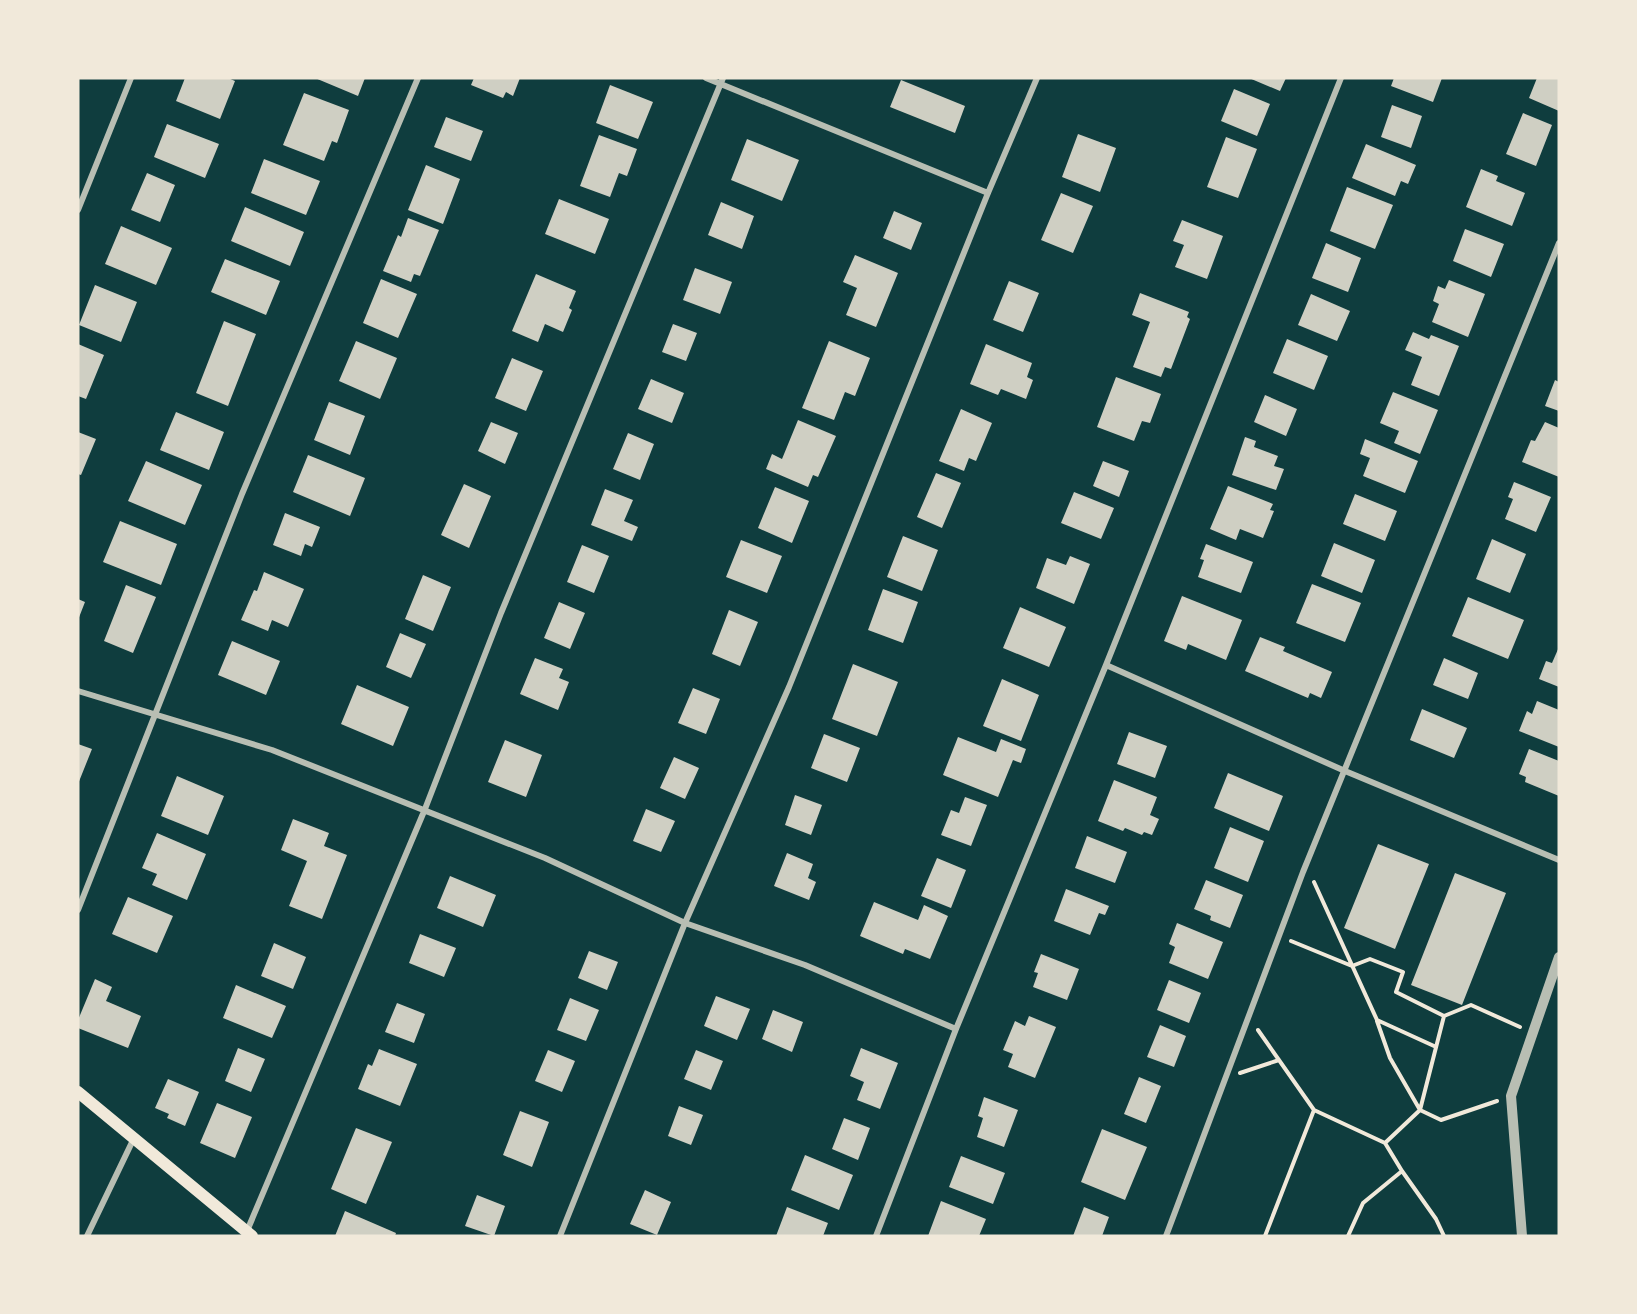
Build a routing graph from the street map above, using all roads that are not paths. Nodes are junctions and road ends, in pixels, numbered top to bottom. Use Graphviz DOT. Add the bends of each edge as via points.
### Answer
graph roads {
  1 [pos="131,78"];
  2 [pos="418,78"];
  3 [pos="706,78"];
  4 [pos="1037,78"];
  5 [pos="1341,78"];
  6 [pos="722,81"];
  7 [pos="988,194"];
  8 [pos="78,210"];
  9 [pos="1559,243"];
  10 [pos="1106,665"];
  11 [pos="78,691"];
  12 [pos="155,715"];
  13 [pos="1345,771"];
  14 [pos="424,808"];
  15 [pos="1559,860"];
  16 [pos="78,910"];
  17 [pos="685,923"];
  18 [pos="1559,957"];
  19 [pos="956,1029"];
  20 [pos="78,1092"];
  21 [pos="134,1138"];
  22 [pos="250,1234"];
  23 [pos="87,1236"];
  24 [pos="560,1236"];
  25 [pos="876,1236"];
  26 [pos="1166,1236"];
  27 [pos="1522,1236"];
  1 -- 8 [label="street"];
  2 -- 12 [label="street" via="242,494"];
  3 -- 6 [label="street"];
  4 -- 7 [label="street"];
  5 -- 10 [label="street"];
  6 -- 7 [label="street"];
  6 -- 14 [label="street"];
  7 -- 17 [label="street" via="789,687"];
  9 -- 13 [label="street"];
  10 -- 13 [label="street"];
  10 -- 19 [label="street"];
  11 -- 12 [label="street"];
  12 -- 14 [label="street" via="272,750"];
  12 -- 16 [label="street"];
  13 -- 15 [label="street"];
  13 -- 26 [label="street"];
  14 -- 17 [label="street" via="545,858"];
  14 -- 22 [label="street"];
  17 -- 19 [label="street" via="805,965"];
  17 -- 24 [label="street"];
  18 -- 27 [label="street" via="1511,1096"];
  19 -- 25 [label="street"];
  20 -- 21 [label="main road"];
  21 -- 22 [label="main road"];
  21 -- 23 [label="street"];
}
